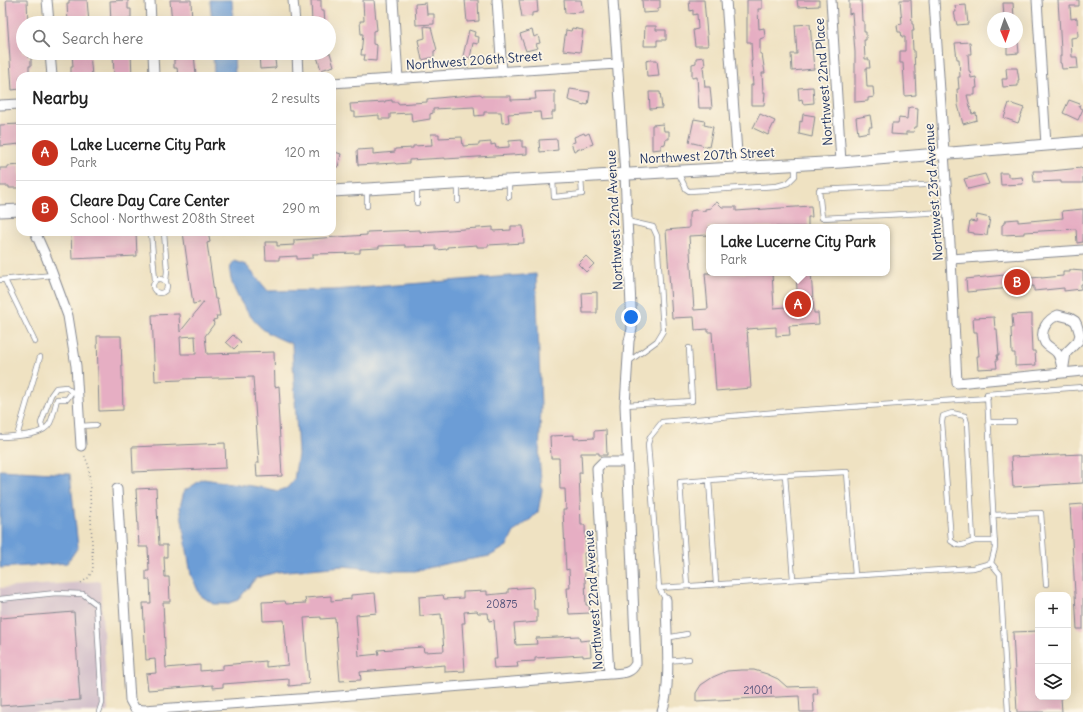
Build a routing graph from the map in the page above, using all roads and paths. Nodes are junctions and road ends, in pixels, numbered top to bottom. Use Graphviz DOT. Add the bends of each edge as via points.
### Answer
graph roads {
  1 [pos="47,0"];
  2 [pos="150,0"];
  3 [pos="293,0"];
  4 [pos="393,0"];
  5 [pos="497,0"];
  6 [pos="613,0"];
  7 [pos="726,0"];
  8 [pos="831,0"];
  9 [pos="934,0"];
  10 [pos="1037,0"];
  11 [pos="48,16"];
  12 [pos="151,16"];
  13 [pos="294,16"];
  14 [pos="51,60"];
  15 [pos="153,60"];
  16 [pos="297,60"];
  17 [pos="617,64"];
  18 [pos="52,72"];
  19 [pos="154,72"];
  20 [pos="298,72"];
  21 [pos="502,72"];
  22 [pos="398,79"];
  23 [pos="336,83"];
  24 [pos="16,104"];
  25 [pos="0,105"];
  26 [pos="1083,142"];
  27 [pos="1046,145"];
  28 [pos="943,154"];
  29 [pos="841,162"];
  30 [pos="796,164"];
  31 [pos="738,167"];
  32 [pos="678,171"];
  33 [pos="625,174"];
  34 [pos="581,176"];
  35 [pos="553,178"];
  36 [pos="509,180"];
  37 [pos="458,184"];
  38 [pos="945,184"];
  39 [pos="417,186"];
  40 [pos="367,189"];
  41 [pos="336,191"];
  42 [pos="509,197"];
  43 [pos="458,201"];
  44 [pos="417,203"];
  45 [pos="367,206"];
  46 [pos="16,210"];
  47 [pos="0,211"];
  48 [pos="947,212"];
  49 [pos="627,220"];
  50 [pos="37,236"];
  51 [pos="151,236"];
  52 [pos="164,236"];
  53 [pos="1083,250"];
  54 [pos="951,259"];
  55 [pos="53,275"];
  56 [pos="3,280"];
  57 [pos="155,280"];
  58 [pos="166,281"];
  59 [pos="35,342"];
  60 [pos="689,348"];
  61 [pos="40,357"];
  62 [pos="628,362"];
  63 [pos="1083,371"];
  64 [pos="1063,372"];
  65 [pos="1083,387"];
  66 [pos="75,391"];
  67 [pos="51,395"];
  68 [pos="988,398"];
  69 [pos="57,399"];
  70 [pos="625,405"];
  71 [pos="988,422"];
  72 [pos="1014,422"];
  73 [pos="96,425"];
  74 [pos="80,426"];
  75 [pos="43,429"];
  76 [pos="17,436"];
  77 [pos="0,437"];
  78 [pos="81,446"];
  79 [pos="626,462"];
  80 [pos="785,474"];
  81 [pos="709,480"];
  82 [pos="117,488"];
  83 [pos="993,516"];
  84 [pos="973,541"];
  85 [pos="995,541"];
  86 [pos="991,564"];
  87 [pos="855,575"];
  88 [pos="793,579"];
  89 [pos="81,583"];
  90 [pos="716,584"];
  91 [pos="1046,584"];
  92 [pos="687,585"];
  93 [pos="659,588"];
  94 [pos="0,599"];
  95 [pos="666,600"];
  96 [pos="687,634"];
  97 [pos="666,638"];
  98 [pos="689,659"];
  99 [pos="667,661"];
  100 [pos="609,674"];
  101 [pos="99,712"];
  102 [pos="662,712"];
  103 [pos="1008,712"];
  1 -- 11 [label="street"];
  2 -- 12 [label="street"];
  3 -- 13 [label="street"];
  4 -- 22 [label="street"];
  5 -- 21 [label="street"];
  6 -- 17 [label="street, Northwest 22nd Avenue"];
  7 -- 31 [label="street"];
  8 -- 29 [label="street, Northwest 22nd Place"];
  9 -- 28 [label="street, Northwest 23rd Avenue"];
  10 -- 27 [label="street"];
  14 -- 18 [label="street"];
  15 -- 19 [label="street"];
  16 -- 20 [label="street"];
  17 -- 21 [label="street, Northwest 206th Street"];
  17 -- 33 [label="street, Northwest 22nd Avenue"];
  21 -- 22 [label="street, Northwest 206th Street"];
  22 -- 23 [label="street, Northwest 206th Street"];
  24 -- 25 [label="street"];
  26 -- 27 [label="street, Northwest 207th Street"];
  27 -- 28 [label="street, Northwest 207th Street"];
  28 -- 29 [label="street, Northwest 207th Street"];
  28 -- 38 [label="street, Northwest 23rd Avenue"];
  29 -- 30 [label="street, Northwest 207th Street"];
  30 -- 31 [label="street, Northwest 207th Street"];
  30 -- 32 [label="lane" via="795,176 788,183 777,186 689,191"];
  31 -- 32 [label="street, Northwest 207th Street"];
  32 -- 33 [label="street, Northwest 207th Street"];
  33 -- 34 [label="street, Northwest 207th Street"];
  33 -- 49 [label="street, Northwest 22nd Avenue"];
  34 -- 35 [label="street, Northwest 207th Street"];
  34 -- 35 [label="lane" via="582,194 554,197"];
  35 -- 36 [label="street, Northwest 207th Street"];
  36 -- 37 [label="street, Northwest 207th Street"];
  36 -- 42 [label="lane"];
  37 -- 39 [label="street, Northwest 207th Street"];
  37 -- 43 [label="lane"];
  38 -- 48 [label="street, Northwest 23rd Avenue"];
  38 -- 48 [label="lane" via="820,190 822,218"];
  39 -- 40 [label="street, Northwest 207th Street"];
  39 -- 44 [label="lane"];
  40 -- 41 [label="street, Northwest 207th Street"];
  40 -- 45 [label="lane"];
  46 -- 47 [label="street"];
  48 -- 54 [label="street, Northwest 23rd Avenue"];
  49 -- 62 [label="street, Northwest 22nd Avenue" via="632,328"];
  49 -- 62 [label="lane" via="653,227 657,236 663,331 657,341"];
  50 -- 55 [label="street"];
  51 -- 57 [label="lane"];
  52 -- 58 [label="lane"];
  53 -- 54 [label="street"];
  54 -- 64 [label="street, Northwest 23rd Avenue" via="957,383"];
  55 -- 56 [label="lane"];
  55 -- 66 [label="street" via="68,316 76,366"];
  56 -- 59 [label="lane"];
  57 -- 58 [label="lane" via="159,278"];
  57 -- 58 [label="lane" via="152,286 154,291 159,293 167,288"];
  60 -- 70 [label="lane" via="692,401"];
  61 -- 76 [label="lane"];
  62 -- 70 [label="street, Northwest 22nd Avenue"];
  63 -- 64 [label="street"];
  64 -- 64 [label="street" via="1058,354 1045,343 1043,333 1046,322 1058,315 1074,321 1080,334 1078,341 1066,353"];
  65 -- 68 [label="lane" via="987,394"];
  66 -- 67 [label="lane" via="66,387 56,388"];
  66 -- 69 [label="lane" via="67,399"];
  66 -- 74 [label="street"];
  67 -- 69 [label="lane"];
  67 -- 75 [label="lane" via="41,423"];
  68 -- 71 [label="lane"];
  68 -- 93 [label="lane" via="662,422 650,437 648,444"];
  69 -- 75 [label="lane" via="50,424"];
  70 -- 79 [label="street, Northwest 22nd Avenue"];
  71 -- 72 [label="lane"];
  71 -- 83 [label="lane"];
  73 -- 74 [label="lane"];
  74 -- 78 [label="street"];
  75 -- 76 [label="lane"];
  76 -- 77 [label="lane"];
  78 -- 89 [label="path" via="89,467 93,570"];
  79 -- 100 [label="street, Northwest 22nd Avenue" via="636,663 634,669 628,672"];
  79 -- 100 [label="street, Northwest 22nd Avenue" via="603,462 597,468"];
  80 -- 81 [label="lane"];
  80 -- 87 [label="lane" via="847,472"];
  80 -- 88 [label="lane"];
  81 -- 90 [label="lane"];
  81 -- 92 [label="lane" via="680,482"];
  82 -- 100 [label="street" via="130,700 135,709"];
  83 -- 85 [label="lane"];
  83 -- 91 [label="lane" via="1041,513"];
  84 -- 84 [label="lane" via="968,423 965,416 952,413 943,416 942,422 951,541 963,546"];
  84 -- 85 [label="lane"];
  85 -- 86 [label="lane"];
  86 -- 87 [label="lane" via="973,568"];
  86 -- 103 [label="lane" via="1000,574"];
  87 -- 88 [label="lane"];
  88 -- 90 [label="lane"];
  90 -- 92 [label="lane"];
  92 -- 93 [label="lane"];
  93 -- 95 [label="lane"];
  94 -- 101 [label="lane" via="56,593 83,594 96,604 102,703"];
  95 -- 97 [label="street"];
  96 -- 97 [label="lane"];
  97 -- 99 [label="street"];
  98 -- 99 [label="lane"];
  99 -- 102 [label="street"];
}
